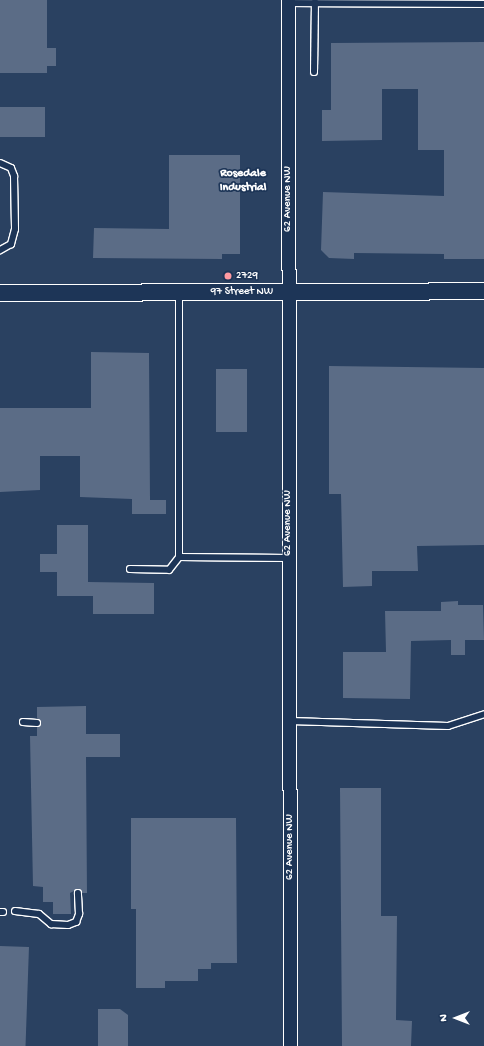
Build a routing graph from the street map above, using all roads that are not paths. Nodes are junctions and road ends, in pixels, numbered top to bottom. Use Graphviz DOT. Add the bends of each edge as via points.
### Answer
graph roads {
  1 [pos="288,2"];
  2 [pos="315,2"];
  3 [pos="484,4"];
  4 [pos="314,72"];
  5 [pos="0,163"];
  6 [pos="0,250"];
  7 [pos="484,291"];
  8 [pos="179,292"];
  9 [pos="288,292"];
  10 [pos="0,293"];
  11 [pos="179,557"];
  12 [pos="288,558"];
  13 [pos="130,569"];
  14 [pos="484,714"];
  15 [pos="290,721"];
  16 [pos="23,722"];
  17 [pos="37,723"];
  18 [pos="78,893"];
  19 [pos="15,911"];
  20 [pos="290,1046"];
  1 -- 2 [label="lane"];
  1 -- 9 [label="street, 62 Avenue NW"];
  2 -- 3 [label="lane"];
  2 -- 4 [label="lane"];
  5 -- 6 [label="lane" via="12,168 14,176 15,229 12,244"];
  7 -- 9 [label="street, 97 Street NW"];
  8 -- 9 [label="street, 97 Street NW"];
  8 -- 10 [label="street, 97 Street NW"];
  8 -- 11 [label="lane"];
  9 -- 12 [label="street, 62 Avenue NW"];
  11 -- 12 [label="lane"];
  11 -- 13 [label="lane" via="169,570"];
  12 -- 15 [label="street, 62 Avenue NW"];
  14 -- 15 [label="lane" via="448,726"];
  15 -- 20 [label="street, 62 Avenue NW"];
  16 -- 17 [label="lane"];
  18 -- 19 [label="lane" via="76,922 68,925 51,924 39,914"];
}
